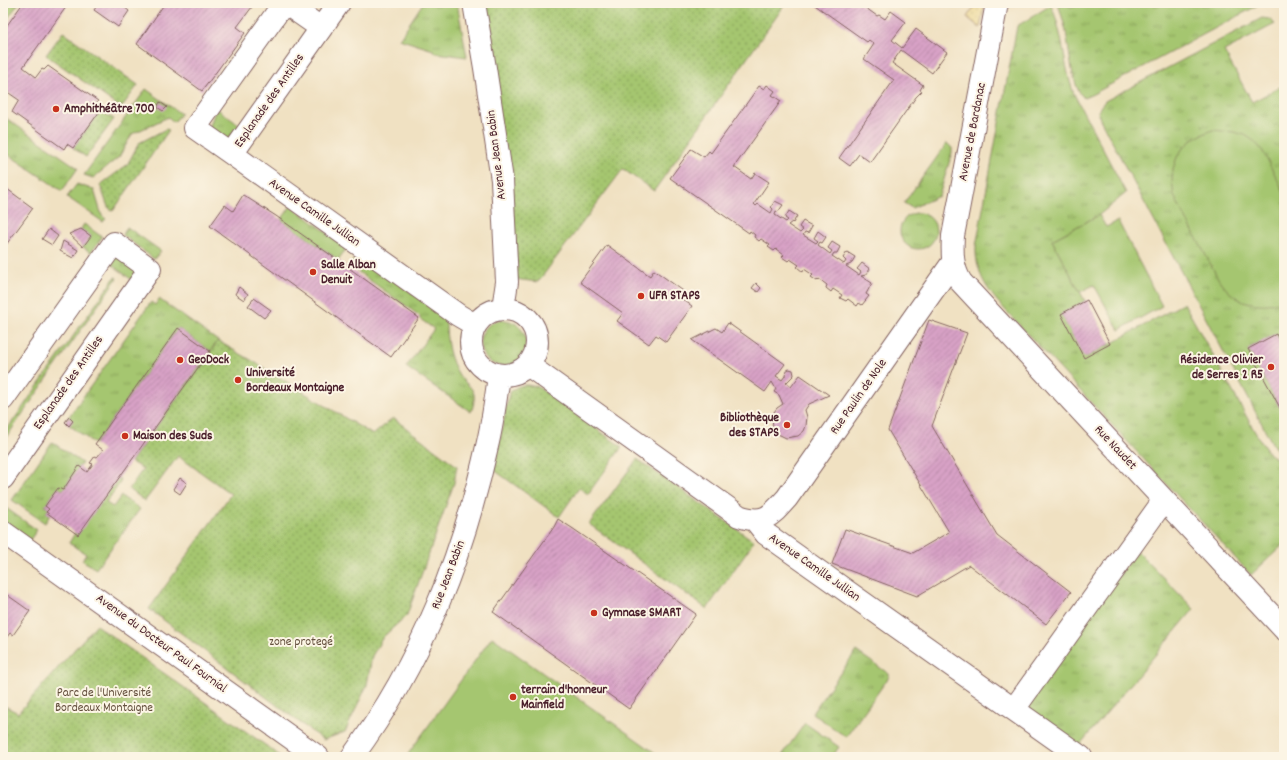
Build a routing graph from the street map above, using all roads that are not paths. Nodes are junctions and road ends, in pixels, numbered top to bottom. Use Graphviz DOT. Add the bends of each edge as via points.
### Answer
graph roads {
  1 [pos="285,3"];
  2 [pos="339,3"];
  3 [pos="474,3"];
  4 [pos="997,3"];
  5 [pos="321,28"];
  6 [pos="232,154"];
  7 [pos="953,262"];
  8 [pos="503,308"];
  9 [pos="475,325"];
  10 [pos="528,365"];
  11 [pos="499,376"];
  12 [pos="3,399"];
  13 [pos="3,478"];
  14 [pos="1164,500"];
  15 [pos="755,520"];
  16 [pos="3,532"];
  17 [pos="1284,629"];
  18 [pos="1014,710"];
  19 [pos="318,757"];
  20 [pos="352,757"];
  21 [pos="1081,757"];
  1 -- 5 [label="street"];
  1 -- 6 [label="street, Esplanade des Antilles" via="195,128"];
  2 -- 5 [label="street, Esplanade des Antilles"];
  3 -- 8 [label="street, Avenue Jean Babin" via="502,180 507,282"];
  4 -- 7 [label="street, Avenue de Bardanac" via="953,236"];
  5 -- 6 [label="street, Esplanade des Antilles"];
  6 -- 9 [label="street, Avenue Camille Jullian"];
  7 -- 14 [label="street, Rue Naudet" via="961,282"];
  7 -- 15 [label="street, Rue Paulin de Nole" via="787,498 765,518"];
  8 -- 9 [label="street" via="492,310 482,316"];
  8 -- 10 [label="street" via="522,314 535,329 537,348"];
  9 -- 11 [label="street" via="470,341 473,357 484,369"];
  10 -- 11 [label="street" via="520,372"];
  10 -- 15 [label="street" via="739,516"];
  11 -- 20 [label="street, Rue Jean Babin" via="484,459 461,544 447,584 391,698"];
  12 -- 13 [label="street, Esplanade des Antilles" via="114,243 150,269"];
  14 -- 17 [label="street, Rue Naudet"];
  14 -- 18 [label="street"];
  15 -- 18 [label="street, Avenue Camille Jullian" via="766,534"];
  16 -- 19 [label="street, Avenue du Docteur Paul Fournial"];
  18 -- 21 [label="street, Avenue Camille Jullian"];
}
